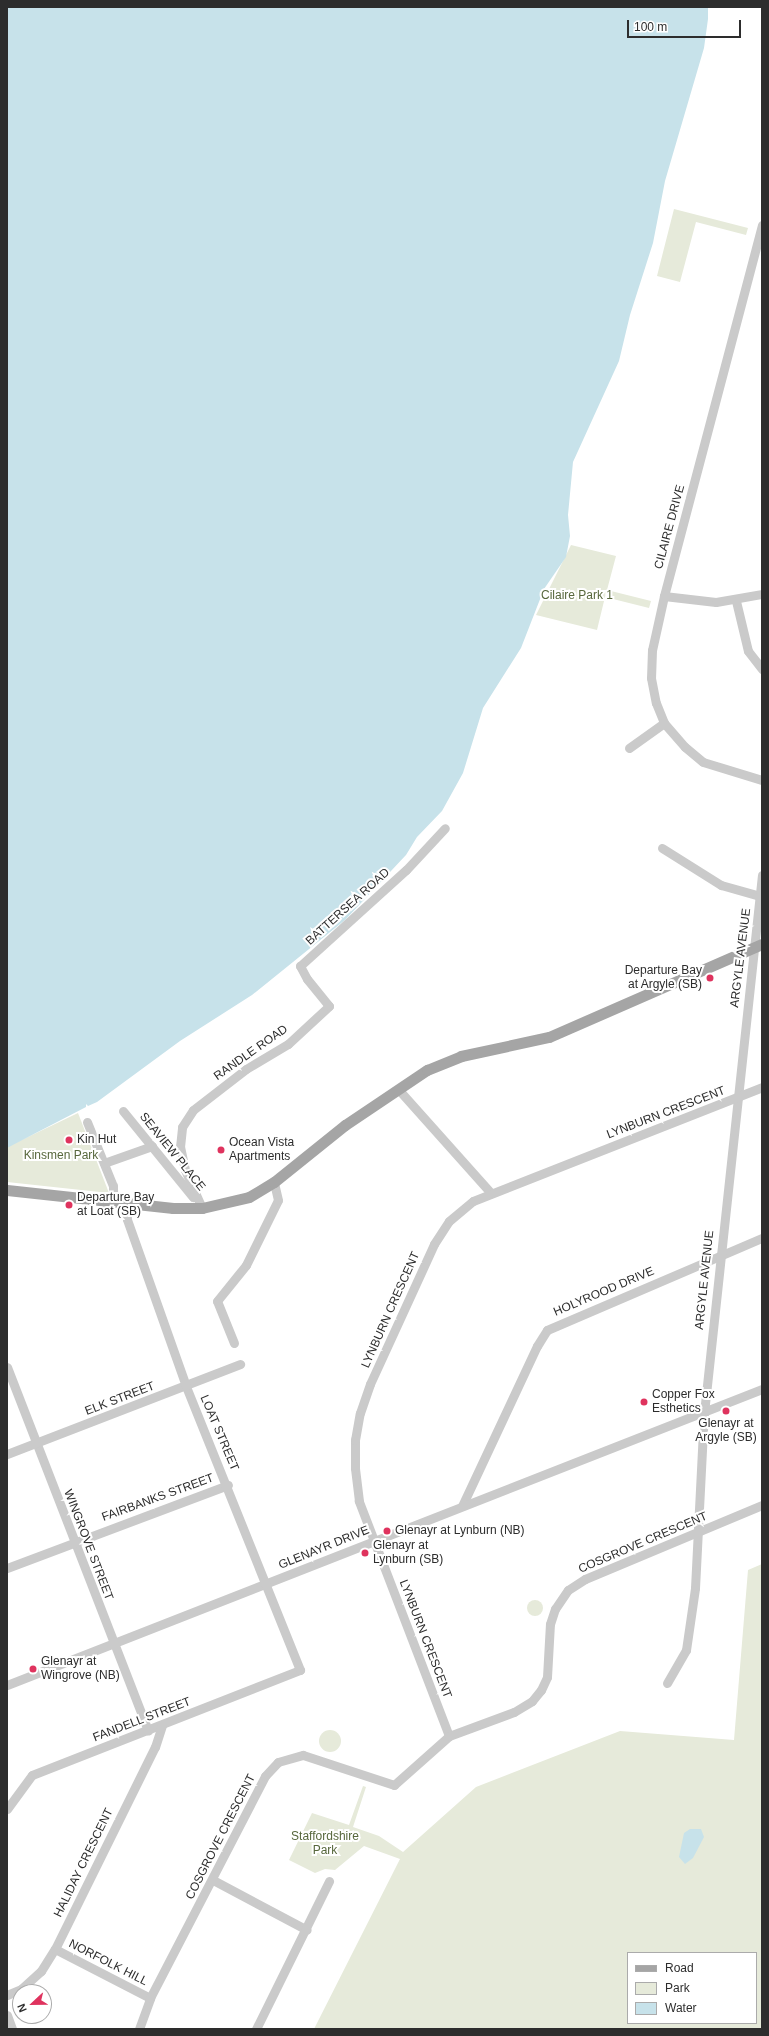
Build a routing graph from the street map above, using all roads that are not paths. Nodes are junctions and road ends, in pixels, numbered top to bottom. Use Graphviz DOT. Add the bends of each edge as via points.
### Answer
graph roads {
  1 [pos="762,225"];
  2 [pos="760,239"];
  3 [pos="762,594"];
  4 [pos="664,596"];
  5 [pos="736,600"];
  6 [pos="762,669"];
  7 [pos="664,723"];
  8 [pos="629,748"];
  9 [pos="762,780"];
  10 [pos="445,828"];
  11 [pos="662,848"];
  12 [pos="762,875"];
  13 [pos="760,896"];
  14 [pos="758,946"];
  15 [pos="329,1006"];
  16 [pos="762,1087"];
  17 [pos="398,1089"];
  18 [pos="736,1098"];
  19 [pos="123,1111"];
  20 [pos="87,1122"];
  21 [pos="152,1146"];
  22 [pos="104,1163"];
  23 [pos="274,1182"];
  24 [pos="7,1190"];
  25 [pos="490,1192"];
  26 [pos="113,1202"];
  27 [pos="126,1203"];
  28 [pos="202,1208"];
  29 [pos="762,1238"];
  30 [pos="719,1257"];
  31 [pos="234,1343"];
  32 [pos="240,1364"];
  33 [pos="7,1367"];
  34 [pos="186,1386"];
  35 [pos="762,1389"];
  36 [pos="704,1413"];
  37 [pos="36,1443"];
  38 [pos="7,1454"];
  39 [pos="228,1485"];
  40 [pos="762,1505"];
  41 [pos="462,1506"];
  42 [pos="700,1532"];
  43 [pos="375,1541"];
  44 [pos="75,1542"];
  45 [pos="7,1568"];
  46 [pos="267,1584"];
  47 [pos="114,1643"];
  48 [pos="300,1670"];
  49 [pos="667,1683"];
  50 [pos="7,1685"];
  51 [pos="162,1725"];
  52 [pos="148,1730"];
  53 [pos="449,1736"];
  54 [pos="7,1810"];
  55 [pos="213,1880"];
  56 [pos="329,1881"];
  57 [pos="307,1930"];
  58 [pos="55,1949"];
  59 [pos="7,1995"];
  60 [pos="150,1998"];
  61 [pos="7,2015"];
  62 [pos="12,2029"];
  63 [pos="139,2029"];
  64 [pos="256,2029"];
  1 -- 2 [label="street, CILAIRE DRIVE"];
  2 -- 4 [label="street, CILAIRE DRIVE"];
  3 -- 5 [label="street"];
  4 -- 5 [label="street" via="716,602"];
  4 -- 7 [label="street, CILAIRE DRIVE" via="652,650 651,678 656,703"];
  5 -- 6 [label="street" via="748,651"];
  7 -- 8 [label="street"];
  7 -- 9 [label="street, CILAIRE DRIVE" via="685,747 703,762"];
  10 -- 15 [label="street, BATTERSEA ROAD" via="406,870 300,966 307,980"];
  11 -- 13 [label="street" via="721,885"];
  12 -- 13 [label="street, ARGYLE AVENUE"];
  13 -- 14 [label="street, ARGYLE AVENUE"];
  14 -- 17 [label="main road" via="549,1037 461,1056 427,1070"];
  14 -- 18 [label="street, ARGYLE AVENUE"];
  15 -- 28 [label="street, RANDLE ROAD" via="288,1044 246,1069 193,1110 182,1127 180,1147 185,1170"];
  16 -- 18 [label="street, LYNBURN CRESCENT"];
  17 -- 23 [label="main road" via="345,1125"];
  17 -- 25 [label="street"];
  18 -- 25 [label="street, LYNBURN CRESCENT"];
  18 -- 30 [label="street, ARGYLE AVENUE"];
  19 -- 21 [label="street, SEAVIEW PLACE"];
  20 -- 22 [label="street"];
  21 -- 22 [label="street"];
  21 -- 28 [label="street, SEAVIEW PLACE"];
  22 -- 26 [label="street" via="113,1186"];
  23 -- 28 [label="main road" via="249,1196"];
  23 -- 31 [label="street" via="278,1200 246,1265 217,1301"];
  24 -- 26 [label="main road"];
  25 -- 43 [label="street, LYNBURN CRESCENT" via="473,1201 449,1221 434,1244 370,1384 360,1413 355,1440 355,1468 360,1501"];
  26 -- 27 [label="main road"];
  27 -- 28 [label="main road"];
  27 -- 34 [label="street, LOAT STREET" via="127,1219"];
  29 -- 30 [label="street, HOLYROOD DRIVE"];
  30 -- 36 [label="street, ARGYLE AVENUE"];
  30 -- 41 [label="street, HOLYROOD DRIVE" via="547,1330 537,1346"];
  32 -- 34 [label="street, ELK STREET"];
  33 -- 37 [label="street, WINGROVE STREET"];
  34 -- 37 [label="street, ELK STREET"];
  34 -- 39 [label="street, LOAT STREET"];
  35 -- 36 [label="street, GLENAYR DRIVE"];
  36 -- 41 [label="street, GLENAYR DRIVE"];
  36 -- 42 [label="street, ARGYLE AVENUE"];
  37 -- 38 [label="street, ELK STREET"];
  37 -- 44 [label="street, WINGROVE STREET"];
  39 -- 44 [label="street, FAIRBANKS STREET"];
  39 -- 46 [label="street, LOAT STREET"];
  40 -- 42 [label="street, COSGROVE CRESCENT"];
  41 -- 43 [label="street, GLENAYR DRIVE"];
  42 -- 49 [label="street, ARGYLE AVENUE" via="686,1650"];
  42 -- 53 [label="street, COSGROVE CRESCENT" via="585,1579 568,1590 555,1609 550,1624 547,1677 541,1690 532,1701 514,1712"];
  43 -- 46 [label="street, GLENAYR DRIVE"];
  43 -- 53 [label="street, LYNBURN CRESCENT"];
  44 -- 45 [label="street, FAIRBANKS STREET"];
  44 -- 47 [label="street, WINGROVE STREET"];
  46 -- 47 [label="street, GLENAYR DRIVE"];
  46 -- 48 [label="street, LOAT STREET"];
  47 -- 50 [label="street, GLENAYR DRIVE"];
  47 -- 52 [label="street, WINGROVE STREET"];
  48 -- 51 [label="street, FANDELL STREET"];
  51 -- 52 [label="street, FANDELL STREET"];
  51 -- 58 [label="street, HALIDAY CRESCENT" via="154,1747"];
  52 -- 54 [label="street, FANDELL STREET" via="32,1775"];
  53 -- 55 [label="street, COSGROVE CRESCENT" via="394,1785 303,1755 278,1762 264,1776"];
  55 -- 57 [label="street"];
  55 -- 60 [label="street, COSGROVE CRESCENT"];
  56 -- 57 [label="street"];
  57 -- 64 [label="street"];
  58 -- 59 [label="street, HALIDAY CRESCENT" via="41,1972 21,1990"];
  58 -- 60 [label="street, NORFOLK HILL"];
  60 -- 63 [label="street, COSGROVE CRESCENT"];
  61 -- 62 [label="street"];
}
